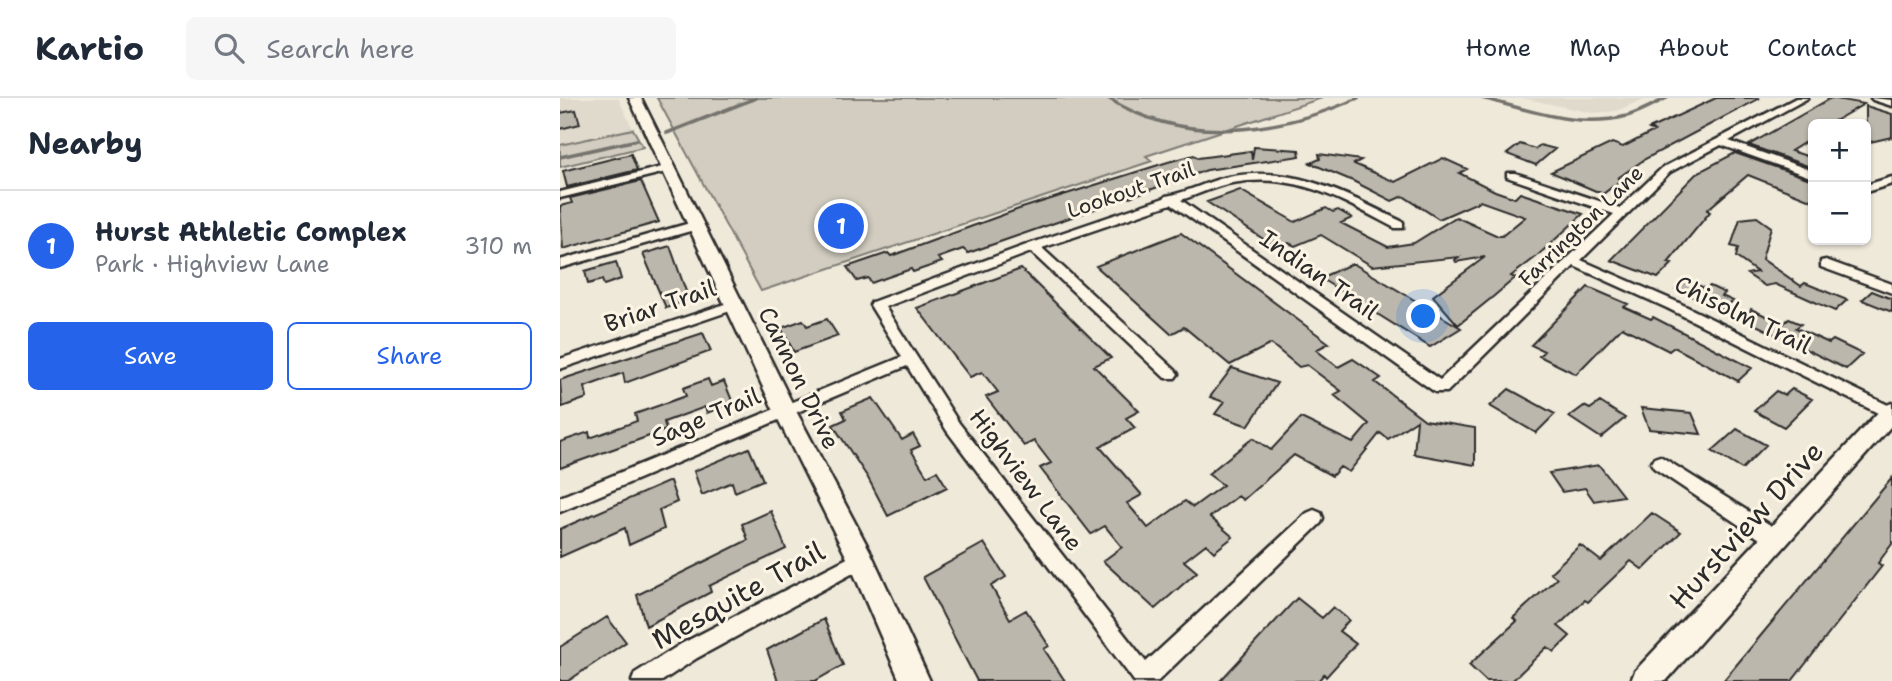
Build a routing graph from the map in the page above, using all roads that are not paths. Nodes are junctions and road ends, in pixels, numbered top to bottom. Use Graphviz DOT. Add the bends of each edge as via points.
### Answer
graph roads {
  1 [pos="635,98"];
  2 [pos="1803,98"];
  3 [pos="1876,98"];
  4 [pos="1892,103"];
  5 [pos="1722,142"];
  6 [pos="670,168"];
  7 [pos="1808,172"];
  8 [pos="1511,175"];
  9 [pos="1892,180"];
  10 [pos="1871,187"];
  11 [pos="560,195"];
  12 [pos="1170,198"];
  13 [pos="1619,212"];
  14 [pos="697,225"];
  15 [pos="1399,225"];
  16 [pos="1033,247"];
  17 [pos="1571,260"];
  18 [pos="560,264"];
  19 [pos="1826,264"];
  20 [pos="1892,289"];
  21 [pos="734,305"];
  22 [pos="877,305"];
  23 [pos="910,359"];
  24 [pos="560,364"];
  25 [pos="1170,374"];
  26 [pos="1441,388"];
  27 [pos="785,411"];
  28 [pos="1891,412"];
  29 [pos="1660,463"];
  30 [pos="560,505"];
  31 [pos="1314,518"];
  32 [pos="1776,539"];
  33 [pos="861,559"];
  34 [pos="643,681"];
  35 [pos="915,681"];
  36 [pos="1646,681"];
  1 -- 6 [label="street, Cannon Drive"];
  2 -- 5 [label="street, Farrington Lane"];
  3 -- 4 [label="street"];
  5 -- 7 [label="street"];
  5 -- 13 [label="street, Farrington Lane" via="1666,170"];
  6 -- 11 [label="street"];
  6 -- 14 [label="street, Cannon Drive"];
  8 -- 13 [label="street"];
  9 -- 10 [label="street"];
  12 -- 15 [label="street, Lookout Trail" via="1229,180 1278,176 1325,188"];
  12 -- 16 [label="street, Lookout Trail"];
  12 -- 26 [label="street, Indian Trail"];
  13 -- 17 [label="street, Farrington Lane"];
  14 -- 18 [label="street"];
  14 -- 21 [label="street, Cannon Drive"];
  16 -- 22 [label="street, Lookout Trail"];
  16 -- 25 [label="street"];
  17 -- 26 [label="street, Farrington Lane"];
  17 -- 28 [label="street, Chisolm Trail"];
  19 -- 20 [label="street"];
  21 -- 24 [label="street, Briar Trail"];
  21 -- 27 [label="street, Cannon Drive"];
  22 -- 23 [label="street, Highview Lane"];
  23 -- 27 [label="street, Sage Trail"];
  23 -- 31 [label="street, Highview Lane" via="953,427 1145,678"];
  27 -- 30 [label="street, Sage Trail"];
  27 -- 33 [label="street, Cannon Drive"];
  28 -- 32 [label="street, Hurstview Drive"];
  29 -- 32 [label="street"];
  32 -- 36 [label="street, Hurstview Drive"];
  33 -- 34 [label="street, Mesquite Trail" via="689,651"];
  33 -- 35 [label="street, Cannon Drive"];
}
